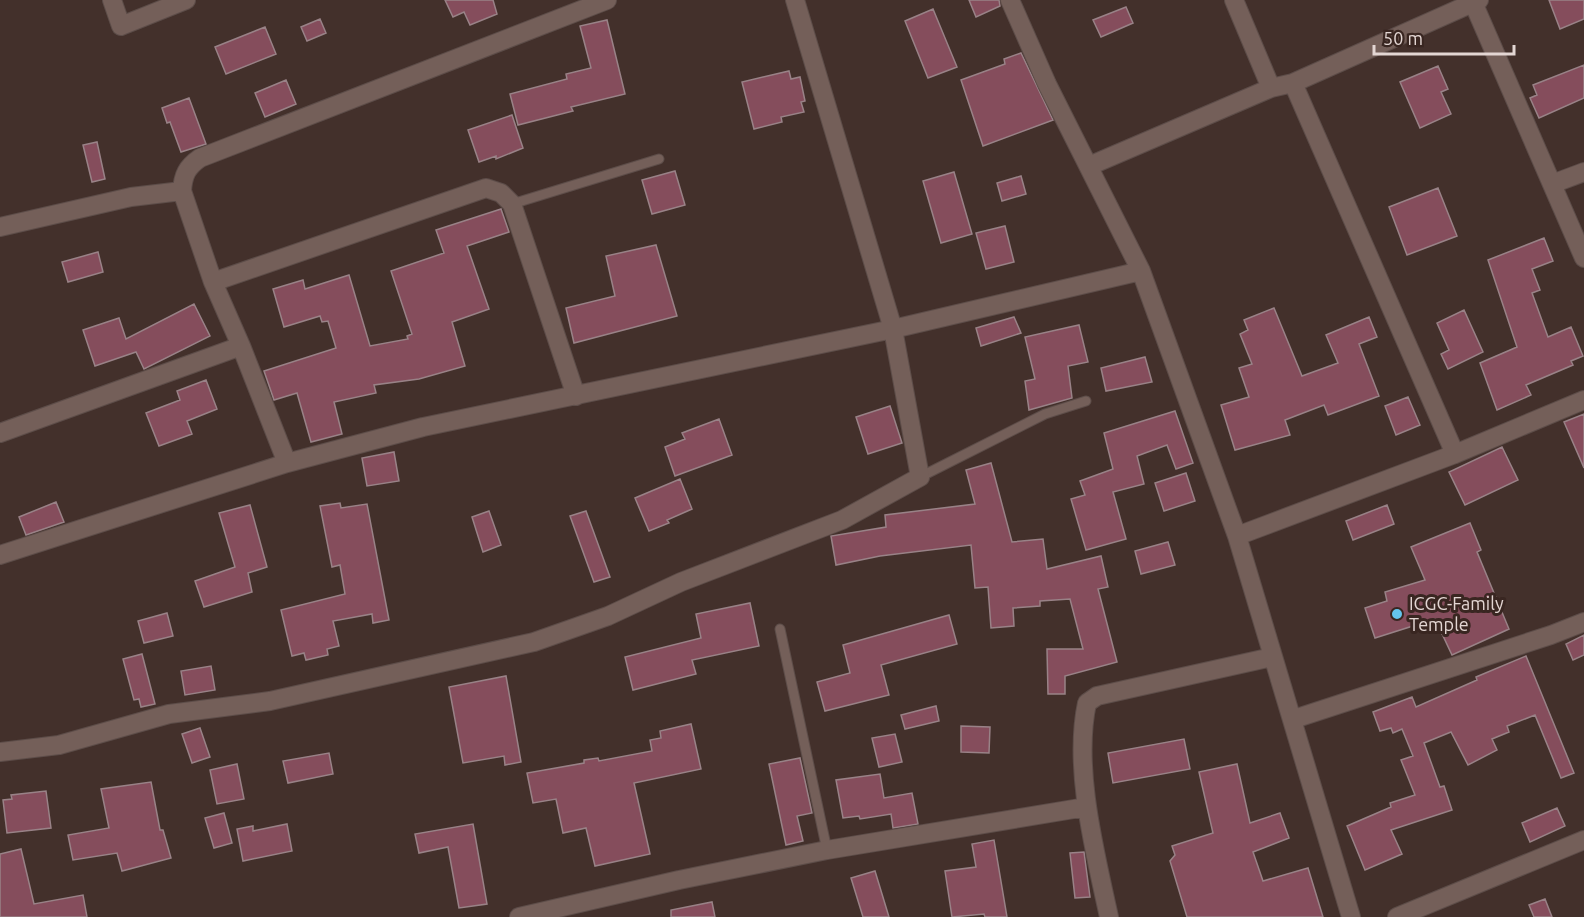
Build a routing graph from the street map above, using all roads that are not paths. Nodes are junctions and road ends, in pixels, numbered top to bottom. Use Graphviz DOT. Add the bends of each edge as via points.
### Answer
graph roads {
  1 [pos="112,0"];
  2 [pos="186,0"];
  3 [pos="607,0"];
  4 [pos="795,0"];
  5 [pos="1010,0"];
  6 [pos="1234,0"];
  7 [pos="1474,1"];
  8 [pos="1293,83"];
  9 [pos="1271,88"];
  10 [pos="659,159"];
  11 [pos="1089,166"];
  12 [pos="1584,172"];
  13 [pos="1552,184"];
  14 [pos="182,191"];
  15 [pos="512,204"];
  16 [pos="0,227"];
  17 [pos="1584,258"];
  18 [pos="1141,271"];
  19 [pos="213,282"];
  20 [pos="893,329"];
  21 [pos="242,346"];
  22 [pos="576,396"];
  23 [pos="1584,400"];
  24 [pos="1086,401"];
  25 [pos="0,433"];
  26 [pos="1455,454"];
  27 [pos="287,463"];
  28 [pos="920,477"];
  29 [pos="1237,536"];
  30 [pos="0,555"];
  31 [pos="1584,622"];
  32 [pos="780,629"];
  33 [pos="1272,657"];
  34 [pos="1294,718"];
  35 [pos="0,752"];
  36 [pos="1086,807"];
  37 [pos="1584,840"];
  38 [pos="827,850"];
  39 [pos="519,917"];
  40 [pos="1109,917"];
  41 [pos="1351,917"];
  42 [pos="1397,917"];
  1 -- 2 [label="street" via="121,26"];
  3 -- 14 [label="street" via="200,158 189,165"];
  4 -- 20 [label="street"];
  5 -- 11 [label="street"];
  6 -- 9 [label="street"];
  7 -- 8 [label="street"];
  7 -- 13 [label="street"];
  8 -- 9 [label="street"];
  8 -- 26 [label="street"];
  9 -- 11 [label="street"];
  10 -- 15 [label="lane"];
  11 -- 18 [label="street"];
  12 -- 13 [label="street"];
  13 -- 17 [label="street"];
  14 -- 16 [label="street" via="130,196"];
  14 -- 19 [label="street"];
  15 -- 19 [label="street" via="486,188"];
  15 -- 22 [label="street"];
  18 -- 20 [label="street"];
  18 -- 29 [label="street"];
  19 -- 21 [label="street"];
  20 -- 22 [label="street"];
  20 -- 28 [label="street"];
  21 -- 25 [label="street"];
  21 -- 27 [label="street"];
  22 -- 27 [label="street" via="423,427"];
  23 -- 26 [label="street"];
  24 -- 28 [label="lane" via="1045,414"];
  26 -- 29 [label="street"];
  27 -- 30 [label="street"];
  28 -- 35 [label="street" via="842,520 681,582 608,616 534,642 270,701 169,714 59,745"];
  29 -- 33 [label="street"];
  31 -- 34 [label="street"];
  32 -- 38 [label="lane"];
  33 -- 34 [label="street"];
  33 -- 36 [label="street" via="1097,696 1087,703 1083,719"];
  34 -- 41 [label="street"];
  36 -- 38 [label="street"];
  36 -- 40 [label="street"];
  37 -- 42 [label="street"];
  38 -- 39 [label="street"];
}
